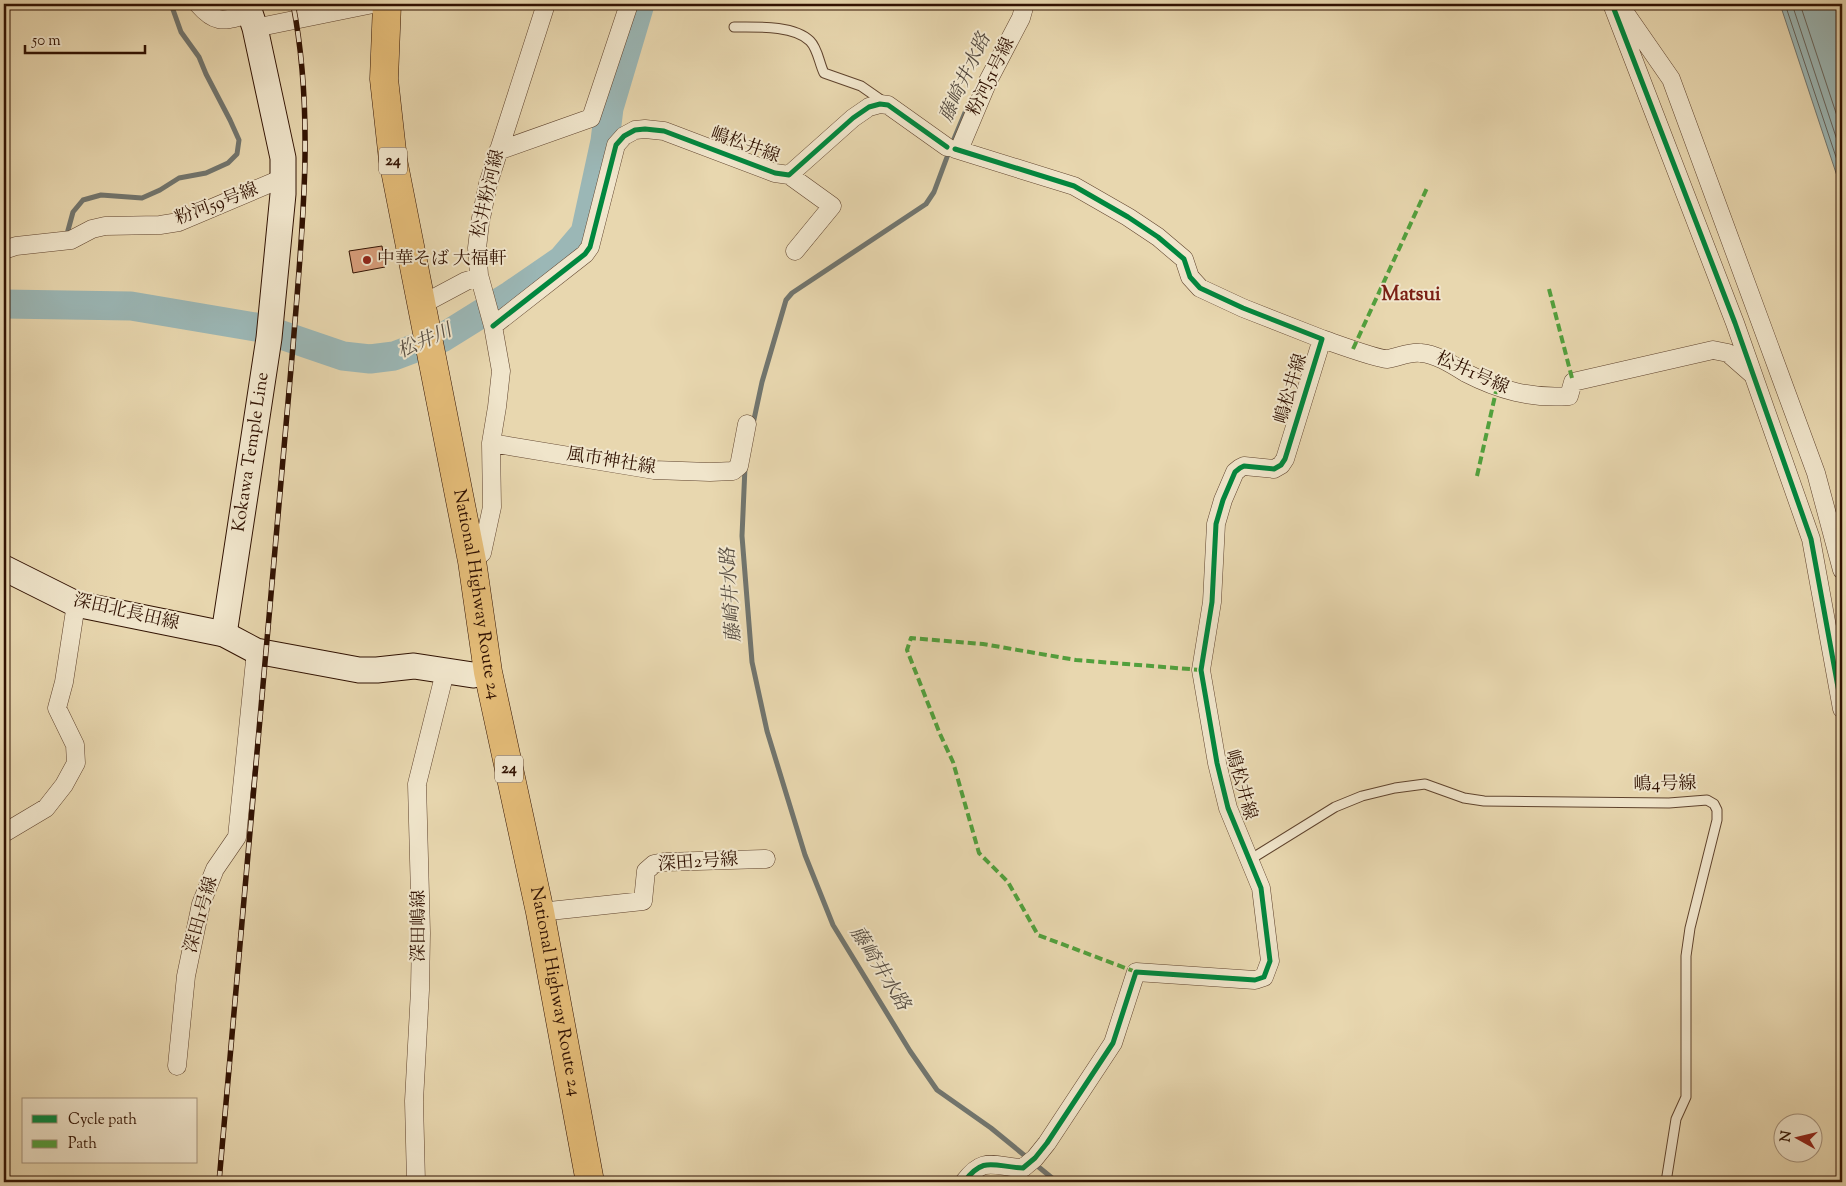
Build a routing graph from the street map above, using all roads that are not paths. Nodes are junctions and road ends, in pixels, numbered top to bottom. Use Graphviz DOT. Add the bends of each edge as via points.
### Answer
graph roads {
  1 [pos="198,4"];
  2 [pos="374,4"];
  3 [pos="387,4"];
  4 [pos="546,4"];
  5 [pos="629,4"];
  6 [pos="1025,4"];
  7 [pos="1612,4"];
  8 [pos="1619,4"];
  9 [pos="251,15"];
  10 [pos="734,27"];
  11 [pos="888,105"];
  12 [pos="954,149"];
  13 [pos="498,151"];
  14 [pos="789,175"];
  15 [pos="283,178"];
  16 [pos="4,250"];
  17 [pos="795,251"];
  18 [pos="480,280"];
  19 [pos="422,310"];
  20 [pos="491,322"];
  21 [pos="1322,339"];
  22 [pos="1753,375"];
  23 [pos="747,424"];
  24 [pos="491,443"];
  25 [pos="472,561"];
  26 [pos="4,568"];
  27 [pos="1842,570"];
  28 [pos="76,604"];
  29 [pos="224,634"];
  30 [pos="256,651"];
  31 [pos="445,672"];
  32 [pos="488,672"];
  33 [pos="1842,708"];
  34 [pos="4,833"];
  35 [pos="766,859"];
  36 [pos="1251,859"];
  37 [pos="540,912"];
  38 [pos="177,1066"];
  39 [pos="416,1182"];
  40 [pos="590,1182"];
  41 [pos="964,1182"];
  42 [pos="1666,1182"];
  1 -- 9 [label="street" via="214,18 226,20"];
  2 -- 9 [label="street"];
  3 -- 19 [label="highway, National Highway Route 24 / 24" via="384,79 392,151"];
  4 -- 13 [label="street, 松井粉河線"];
  5 -- 13 [label="street" via="591,118"];
  6 -- 12 [label="street, 粉河51号線" via="1021,18"];
  7 -- 22 [label="street"];
  8 -- 27 [label="street" via="1671,79 1816,473"];
  9 -- 15 [label="main road, Kokawa Temple Line" via="283,158"];
  10 -- 11 [label="lane" via="768,27 796,32 810,41 824,72 861,86"];
  11 -- 12 [label="street, 嶋松井線"];
  11 -- 14 [label="street, 嶋松井線" via="869,107 853,118"];
  12 -- 21 [label="street, 嶋松井線" via="1074,186 1158,237 1184,259 1190,277 1200,288"];
  13 -- 18 [label="street, 松井粉河線" via="480,223 477,248"];
  14 -- 17 [label="street" via="832,206"];
  14 -- 20 [label="street, 嶋松井線" via="775,173 664,131 635,130 616,145 590,247 585,254"];
  15 -- 16 [label="street, 粉河59号線" via="179,222 105,226 65,241"];
  15 -- 29 [label="main road, Kokawa Temple Line" via="270,329"];
  18 -- 19 [label="street" via="466,281"];
  18 -- 20 [label="street, 松井粉河線"];
  19 -- 25 [label="highway, National Highway Route 24 / 24"];
  20 -- 24 [label="street, 松井粉河線" via="501,371"];
  21 -- 22 [label="street, 松井1号線" via="1386,359 1421,353 1442,360 1489,385 1551,398 1569,396 1573,382 1713,350 1728,353"];
  21 -- 36 [label="street, 嶋松井線" via="1285,459 1274,469 1244,466 1235,472 1216,524 1212,602 1201,670 1228,808"];
  22 -- 33 [label="street" via="1811,538"];
  23 -- 24 [label="street, 風市神社線" via="739,466 733,471 654,470"];
  24 -- 25 [label="street, 松井粉河線" via="492,508 482,553"];
  25 -- 32 [label="highway, National Highway Route 24 / 24"];
  26 -- 28 [label="main road, 深田北長田線"];
  28 -- 29 [label="main road, 深田北長田線"];
  28 -- 34 [label="street" via="57,708 74,745 76,763 46,808"];
  29 -- 30 [label="main road"];
  30 -- 31 [label="main road" via="359,670 414,666"];
  30 -- 38 [label="street, 深田1号線" via="237,837 215,869 199,913 186,976"];
  31 -- 32 [label="main road" via="473,676"];
  31 -- 39 [label="street, 深田嶋線" via="418,784 421,933 414,1101"];
  32 -- 37 [label="highway, National Highway Route 24 / 24"];
  35 -- 37 [label="street, 深田2号線" via="654,864 646,871 643,901"];
  36 -- 41 [label="street, 嶋松井線" via="1261,888 1266,919 1270,961 1264,977 1255,980 1136,972 1113,1043 1072,1108 1031,1162 1023,1168 984,1164"];
  36 -- 42 [label="lane, 嶋4号線" via="1335,807 1362,796 1425,784 1464,798 1484,801 1669,803 1708,800 1714,804 1717,820 1686,956 1686,1098 1676,1119"];
  37 -- 40 [label="highway, National Highway Route 24 / 24"];
}
